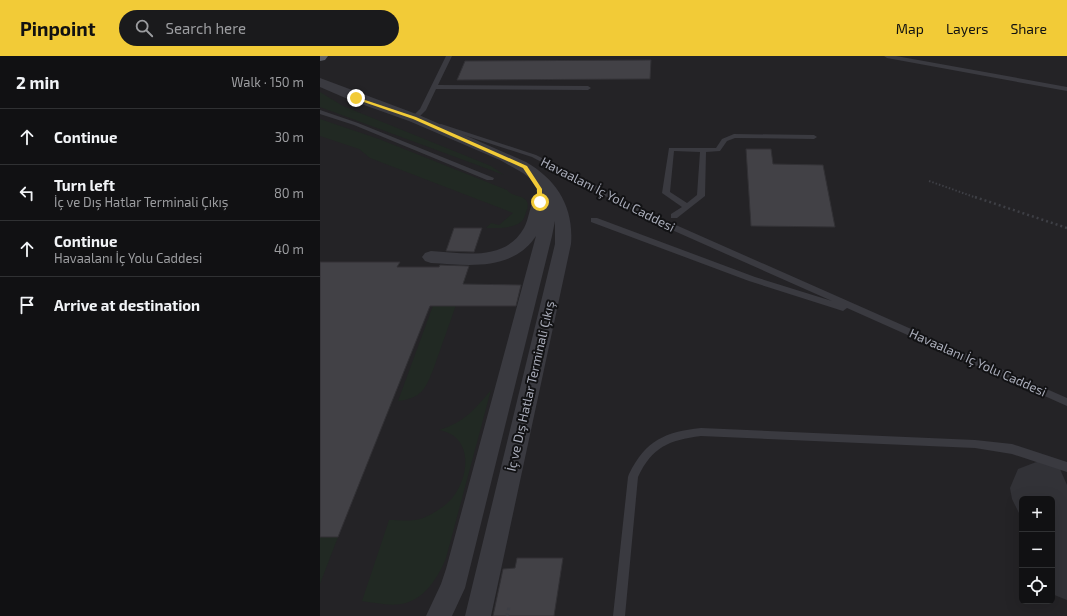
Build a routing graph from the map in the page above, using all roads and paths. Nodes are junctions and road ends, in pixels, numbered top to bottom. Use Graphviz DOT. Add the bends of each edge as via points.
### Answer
graph roads {
  1 [pos="449,56"];
  2 [pos="887,56"];
  3 [pos="320,82"];
  4 [pos="434,87"];
  5 [pos="588,88"];
  6 [pos="1067,89"];
  7 [pos="320,112"];
  8 [pos="414,118"];
  9 [pos="814,137"];
  10 [pos="703,150"];
  11 [pos="525,167"];
  12 [pos="490,178"];
  13 [pos="928,181"];
  14 [pos="686,206"];
  15 [pos="674,216"];
  16 [pos="594,220"];
  17 [pos="1067,228"];
  18 [pos="431,257"];
  19 [pos="889,322"];
  20 [pos="1067,402"];
  21 [pos="1067,468"];
  22 [pos="452,588"];
  23 [pos="509,606"];
  24 [pos="479,610"];
  25 [pos="429,616"];
  26 [pos="439,616"];
  27 [pos="507,616"];
  28 [pos="619,616"];
  1 -- 4 [label="lane"];
  2 -- 6 [label="lane"];
  3 -- 8 [label="street, Havaalanı İç Yolu Caddesi" via="356,98"];
  4 -- 5 [label="lane"];
  4 -- 8 [label="lane" via="422,110"];
  7 -- 12 [label="lane"];
  8 -- 11 [label="street, İç ve Dış Hatlar Terminali Çıkış"];
  8 -- 19 [label="lane, Havaalanı İç Yolu Caddesi" via="534,156 656,220"];
  9 -- 10 [label="lane" via="734,136 724,140 718,150"];
  10 -- 14 [label="lane" via="701,196"];
  10 -- 14 [label="lane" via="671,149 666,193"];
  11 -- 18 [label="street" via="539,189 539,212 534,226 518,246 494,258"];
  11 -- 22 [label="street, İç ve Dış Hatlar Terminali Çıkış" via="544,188 547,196 547,221"];
  11 -- 24 [label="street, İç ve Dış Hatlar Terminali Çıkış" via="542,180 557,200 564,223 563,244"];
  13 -- 17 [label="path"];
  14 -- 15 [label="lane"];
  16 -- 19 [label="lane, Havaalanı İç Yolu Caddesi" via="752,279"];
  19 -- 20 [label="lane, Havaalanı İç Yolu Caddesi"];
  21 -- 28 [label="lane" via="1012,449 975,444 701,432 665,438 640,461 633,477"];
  22 -- 25 [label="street"];
  22 -- 26 [label="street"];
  23 -- 27 [label="path"];
}
